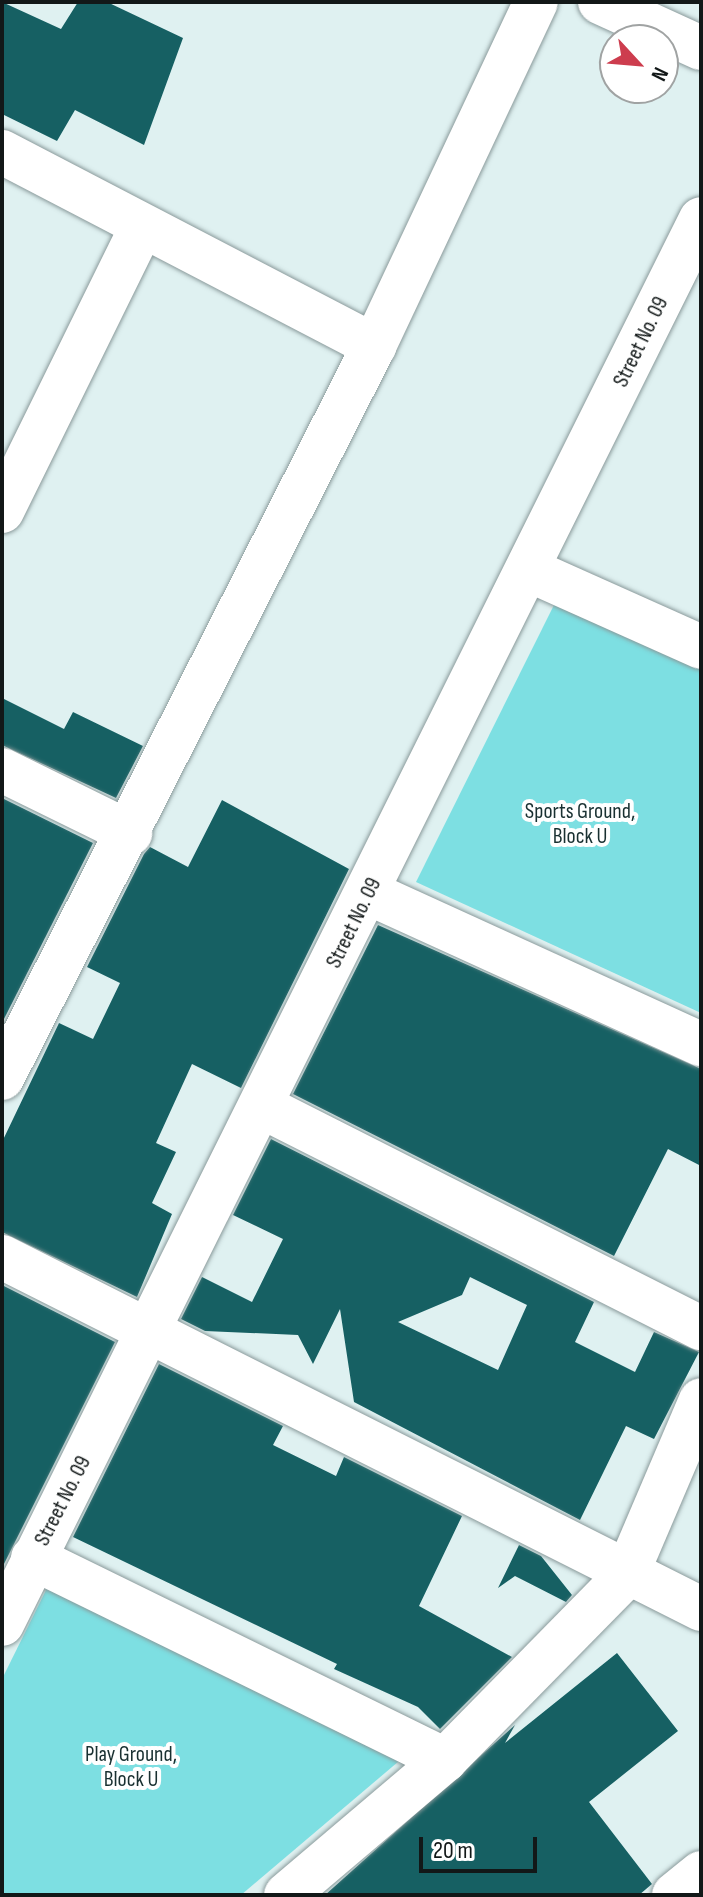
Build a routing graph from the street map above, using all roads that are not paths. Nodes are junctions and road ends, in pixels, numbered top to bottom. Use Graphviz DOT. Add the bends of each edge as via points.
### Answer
graph roads {
  1 [pos="536,2"];
  2 [pos="600,2"];
  3 [pos="701,48"];
  4 [pos="2,152"];
  5 [pos="701,219"];
  6 [pos="142,227"];
  7 [pos="374,346"];
  8 [pos="2,511"];
  9 [pos="529,570"];
  10 [pos="701,647"];
  11 [pos="2,770"];
  12 [pos="130,833"];
  13 [pos="369,893"];
  14 [pos="15,1022"];
  15 [pos="701,1044"];
  16 [pos="2,1078"];
  17 [pos="263,1107"];
  18 [pos="2,1257"];
  19 [pos="701,1328"];
  20 [pos="150,1333"];
  21 [pos="701,1400"];
  22 [pos="33,1558"];
  23 [pos="626,1576"];
  24 [pos="701,1609"];
  25 [pos="2,1624"];
  26 [pos="445,1760"];
  27 [pos="701,1873"];
  28 [pos="286,1895"];
  29 [pos="674,1895"];
  1 -- 7 [label="street"];
  2 -- 3 [label="street"];
  4 -- 6 [label="street"];
  5 -- 9 [label="street, Street No. 09"];
  6 -- 7 [label="street"];
  6 -- 8 [label="street"];
  7 -- 12 [label="street"];
  9 -- 10 [label="street"];
  9 -- 13 [label="street, Street No. 09"];
  11 -- 12 [label="street"];
  12 -- 14 [label="street"];
  13 -- 15 [label="street"];
  13 -- 17 [label="street, Street No. 09"];
  14 -- 16 [label="street"];
  17 -- 19 [label="street"];
  17 -- 20 [label="street, Street No. 09"];
  18 -- 20 [label="street"];
  20 -- 22 [label="street, Street No. 09"];
  20 -- 23 [label="street"];
  21 -- 23 [label="street"];
  22 -- 25 [label="street, Street No. 09"];
  22 -- 26 [label="street"];
  23 -- 24 [label="street"];
  23 -- 26 [label="street"];
  26 -- 28 [label="street"];
  27 -- 29 [label="street"];
}
